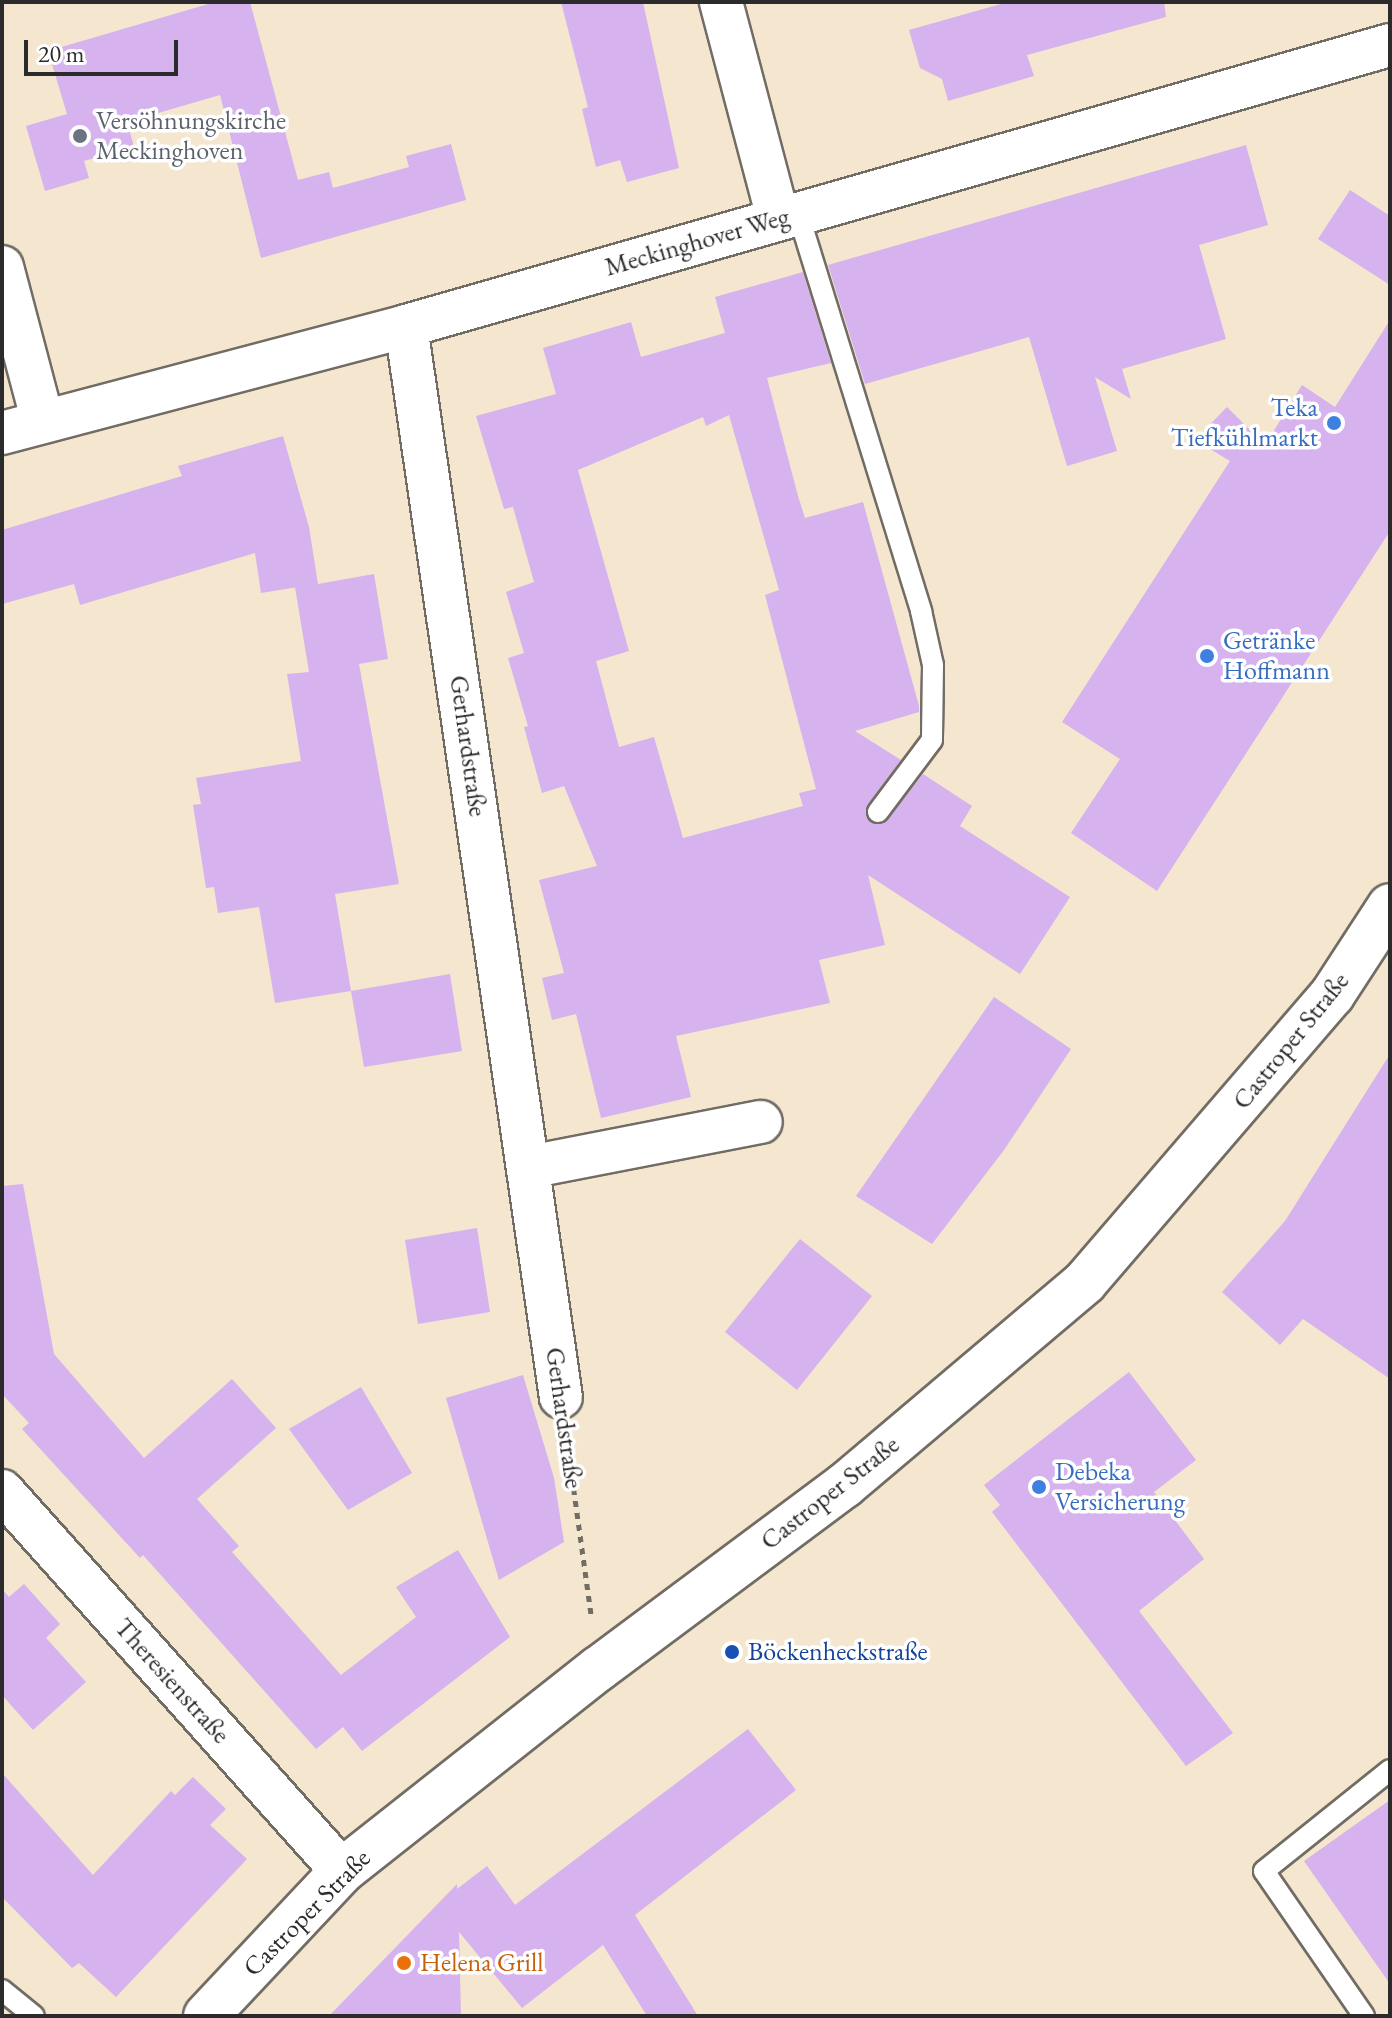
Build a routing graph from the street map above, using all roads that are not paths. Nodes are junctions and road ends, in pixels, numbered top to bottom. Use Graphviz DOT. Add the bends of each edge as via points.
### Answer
graph roads {
  1 [pos="721,2"];
  2 [pos="1390,45"];
  3 [pos="788,215"];
  4 [pos="2,267"];
  5 [pos="406,326"];
  6 [pos="43,422"];
  7 [pos="2,433"];
  8 [pos="878,812"];
  9 [pos="1390,906"];
  10 [pos="761,1122"];
  11 [pos="529,1167"];
  12 [pos="561,1397"];
  13 [pos="2,1491"];
  14 [pos="1390,1770"];
  15 [pos="342,1871"];
  16 [pos="2,1990"];
  17 [pos="34,2016"];
  18 [pos="206,2016"];
  19 [pos="1364,2016"];
  1 -- 3 [label="street"];
  2 -- 3 [label="street, Meckinghover Weg"];
  3 -- 5 [label="street, Meckinghover Weg"];
  3 -- 8 [label="lane" via="921,611 933,665 932,740"];
  4 -- 6 [label="street"];
  5 -- 6 [label="street, Meckinghover Weg"];
  5 -- 11 [label="street, Gerhardstraße"];
  6 -- 7 [label="street, Meckinghover Weg"];
  9 -- 15 [label="main road, Castroper Straße" via="1332,995 1085,1282 845,1485 598,1669"];
  10 -- 11 [label="street"];
  11 -- 12 [label="street, Gerhardstraße"];
  13 -- 15 [label="street, Theresienstraße"];
  14 -- 19 [label="lane" via="1264,1871"];
  15 -- 18 [label="main road, Castroper Straße"];
  16 -- 17 [label="lane"];
}
